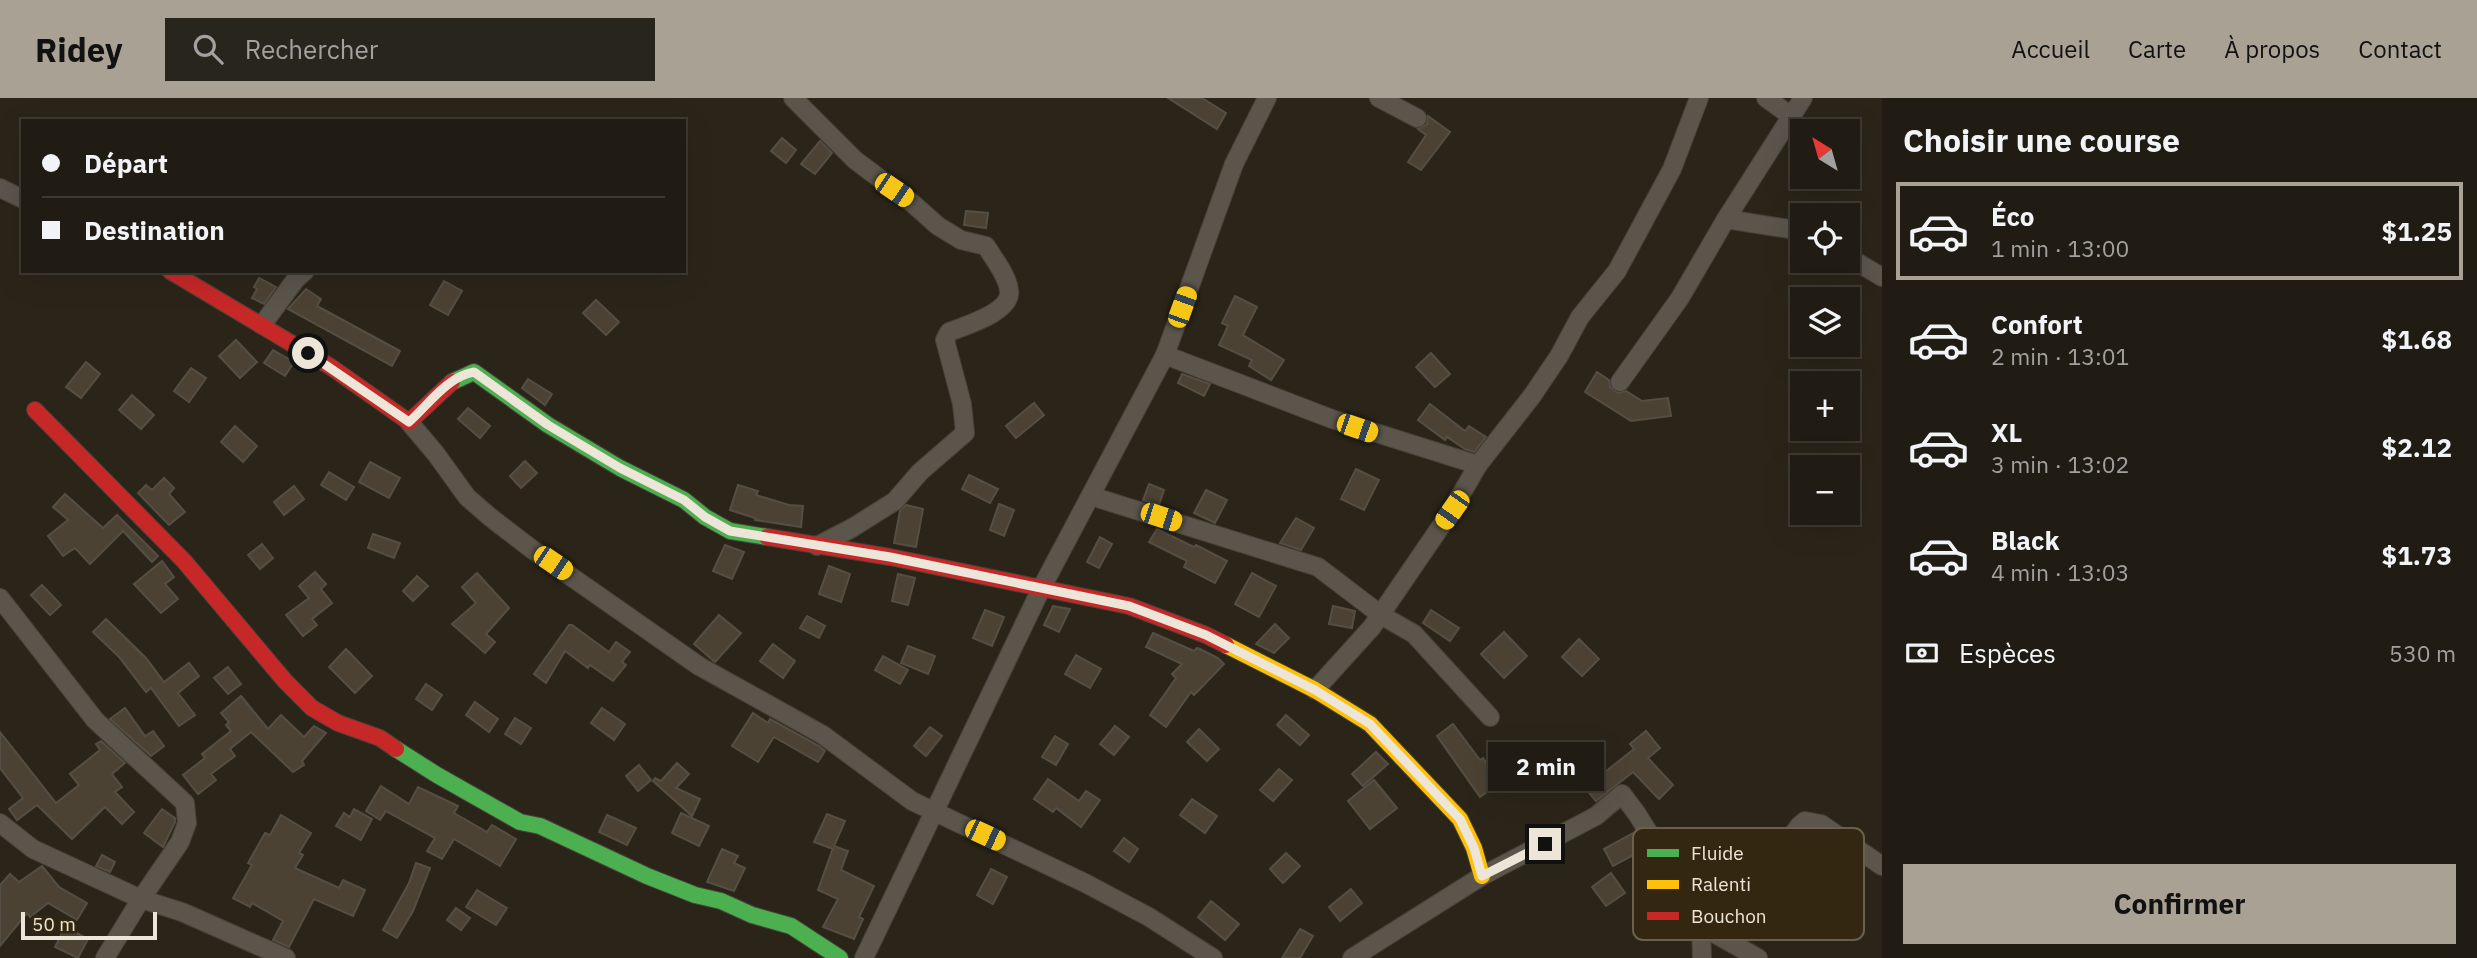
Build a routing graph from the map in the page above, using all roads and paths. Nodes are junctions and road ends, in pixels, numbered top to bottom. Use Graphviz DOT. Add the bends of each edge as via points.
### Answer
graph roads {
  1 [pos="793,98"];
  2 [pos="1267,98"];
  3 [pos="1379,98"];
  4 [pos="1699,98"];
  5 [pos="1766,98"];
  6 [pos="1803,98"];
  7 [pos="1791,116"];
  8 [pos="1417,118"];
  9 [pos="0,188"];
  10 [pos="21,199"];
  11 [pos="1726,219"];
  12 [pos="1790,229"];
  13 [pos="1860,264"];
  14 [pos="173,273"];
  15 [pos="303,273"];
  16 [pos="1882,276"];
  17 [pos="262,325"];
  18 [pos="1165,355"];
  19 [pos="1620,382"];
  20 [pos="34,410"];
  21 [pos="409,422"];
  22 [pos="1478,465"];
  23 [pos="1091,495"];
  24 [pos="817,546"];
  25 [pos="1042,587"];
  26 [pos="0,598"];
  27 [pos="1381,615"];
  28 [pos="1315,690"];
  29 [pos="1490,718"];
  30 [pos="935,811"];
  31 [pos="0,823"];
  32 [pos="1646,828"];
  33 [pos="1798,828"];
  34 [pos="1827,828"];
  35 [pos="1864,854"];
  36 [pos="1882,866"];
  37 [pos="1482,876"];
  38 [pos="141,899"];
  39 [pos="1701,940"];
  40 [pos="1726,940"];
  41 [pos="105,958"];
  42 [pos="286,958"];
  43 [pos="841,958"];
  44 [pos="863,958"];
  45 [pos="1213,958"];
  46 [pos="1352,958"];
  47 [pos="1702,958"];
  48 [pos="1758,958"];
  1 -- 24 [label="street" via="855,160 938,226 961,240 986,246 1010,293 992,314 949,332 945,340 965,433 895,500"];
  2 -- 18 [label="street" via="1234,164"];
  3 -- 8 [label="street"];
  4 -- 22 [label="street" via="1672,169 1616,271 1580,317 1532,396"];
  5 -- 7 [label="street"];
  6 -- 7 [label="street"];
  7 -- 11 [label="street"];
  9 -- 10 [label="street"];
  11 -- 12 [label="street"];
  11 -- 19 [label="street" via="1680,298"];
  13 -- 16 [label="street"];
  14 -- 17 [label="street"];
  15 -- 17 [label="street"];
  17 -- 21 [label="street"];
  18 -- 22 [label="street" via="1332,419"];
  18 -- 23 [label="street"];
  20 -- 43 [label="street" via="184,561 312,708 380,738 520,822 695,895 791,926"];
  21 -- 24 [label="street" via="446,386 474,372 548,425 684,500 730,531"];
  21 -- 30 [label="street" via="467,497 533,550 699,666 823,735 912,801"];
  22 -- 27 [label="street"];
  23 -- 25 [label="street"];
  23 -- 27 [label="street" via="1318,567"];
  24 -- 25 [label="street"];
  25 -- 28 [label="street" via="1129,606 1206,635"];
  25 -- 30 [label="street"];
  26 -- 38 [label="street" via="95,720 184,803 184,834"];
  27 -- 28 [label="street"];
  27 -- 29 [label="street" via="1414,634"];
  28 -- 37 [label="street" via="1370,724 1460,819"];
  30 -- 44 [label="street"];
  30 -- 45 [label="street" via="1085,883"];
  31 -- 38 [label="street" via="33,849"];
  32 -- 37 [label="street" via="1622,794 1596,816"];
  33 -- 34 [label="street" via="1805,821"];
  35 -- 36 [label="street"];
  37 -- 46 [label="street"];
  38 -- 41 [label="street"];
  38 -- 42 [label="street"];
  39 -- 47 [label="street"];
  40 -- 48 [label="street"];
}
